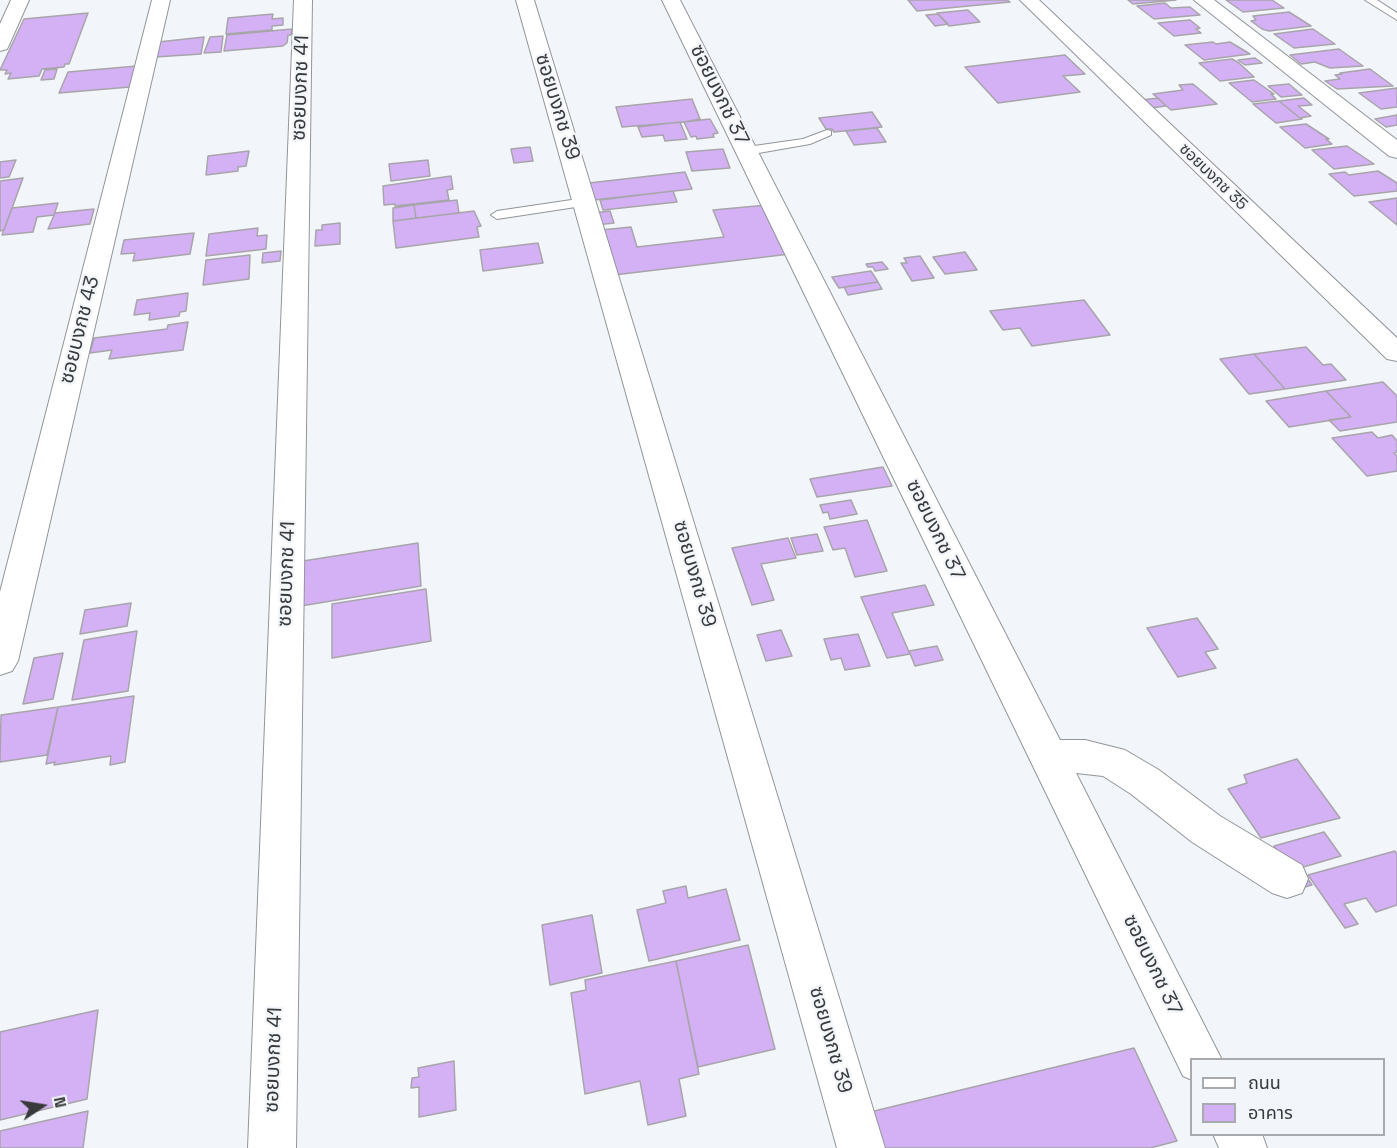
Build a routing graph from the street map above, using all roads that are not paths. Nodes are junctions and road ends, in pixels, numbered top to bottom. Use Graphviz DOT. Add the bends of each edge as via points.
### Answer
graph roads {
  1 [pos="161,0"];
  2 [pos="303,0"];
  3 [pos="525,0"];
  4 [pos="672,0"];
  5 [pos="1029,0"];
  6 [pos="1203,0"];
  7 [pos="1370,0"];
  8 [pos="1388,0"];
  9 [pos="1397,5"];
  10 [pos="12,9"];
  11 [pos="1397,17"];
  12 [pos="0,45"];
  13 [pos="827,133"];
  14 [pos="747,151"];
  15 [pos="1397,151"];
  16 [pos="585,202"];
  17 [pos="497,214"];
  18 [pos="1397,353"];
  19 [pos="0,661"];
  20 [pos="1049,757"];
  21 [pos="1287,879"];
  22 [pos="1199,1058"];
  23 [pos="272,1148"];
  24 [pos="861,1148"];
  1 -- 19 [label="street, ซอยบงกช 43"];
  2 -- 23 [label="street, ซอยบงกช 41"];
  3 -- 16 [label="street, ซอยบงกช 39"];
  4 -- 14 [label="street, ซอยบงกช 37"];
  5 -- 18 [label="street, ซอยบงกช 35"];
  6 -- 15 [label="street"];
  7 -- 11 [label="lane"];
  8 -- 9 [label="lane"];
  10 -- 12 [label="street"];
  13 -- 14 [label="lane" via="806,142"];
  14 -- 20 [label="street, ซอยบงกช 37"];
  16 -- 17 [label="lane"];
  16 -- 24 [label="street, ซอยบงกช 39"];
  20 -- 21 [label="street" via="1085,756 1112,762 1206,829"];
  20 -- 22 [label="street, ซอยบงกช 37"];
}
